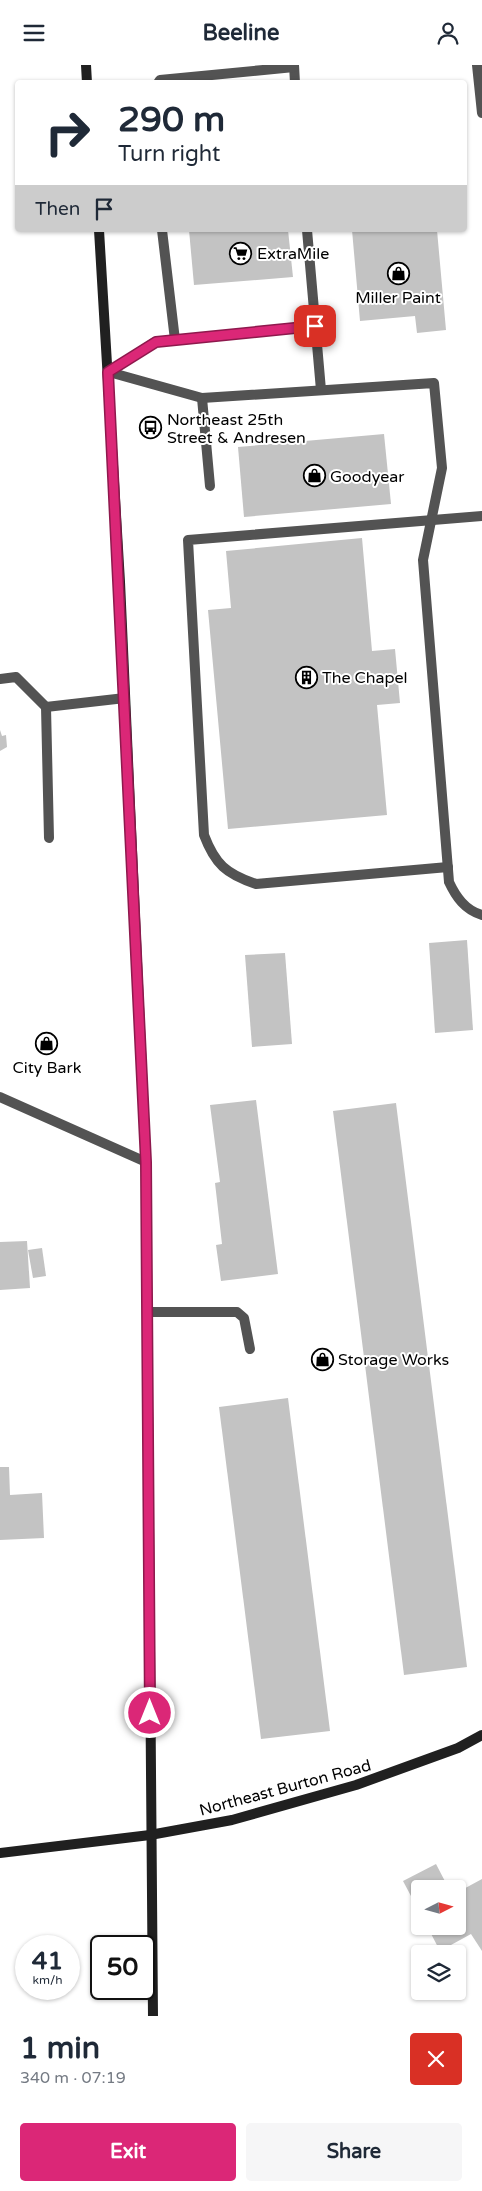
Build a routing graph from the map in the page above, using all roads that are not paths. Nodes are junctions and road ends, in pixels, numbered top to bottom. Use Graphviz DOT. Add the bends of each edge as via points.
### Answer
graph roads {
  1 [pos="86,65"];
  2 [pos="477,65"];
  3 [pos="294,66"];
  4 [pos="87,80"];
  5 [pos="160,80"];
  6 [pos="295,80"];
  7 [pos="482,113"];
  8 [pos="99,232"];
  9 [pos="162,232"];
  10 [pos="307,232"];
  11 [pos="315,326"];
  12 [pos="175,340"];
  13 [pos="108,372"];
  14 [pos="321,390"];
  15 [pos="202,398"];
  16 [pos="210,486"];
  17 [pos="482,516"];
  18 [pos="431,520"];
  19 [pos="0,679"];
  20 [pos="125,698"];
  21 [pos="46,707"];
  22 [pos="49,838"];
  23 [pos="448,867"];
  24 [pos="482,915"];
  25 [pos="0,1097"];
  26 [pos="146,1162"];
  27 [pos="147,1312"];
  28 [pos="250,1349"];
  29 [pos="482,1735"];
  30 [pos="150,1835"];
  31 [pos="0,1853"];
  32 [pos="153,2016"];
  1 -- 4 [label="main road"];
  2 -- 7 [label="lane"];
  3 -- 5 [label="lane"];
  3 -- 6 [label="lane"];
  8 -- 13 [label="main road"];
  9 -- 12 [label="lane"];
  10 -- 11 [label="lane"];
  11 -- 12 [label="lane"];
  11 -- 14 [label="lane"];
  12 -- 13 [label="lane" via="156,342"];
  13 -- 15 [label="lane"];
  13 -- 20 [label="main road"];
  14 -- 15 [label="lane"];
  14 -- 18 [label="lane" via="434,383 442,468"];
  15 -- 16 [label="lane"];
  17 -- 18 [label="lane"];
  18 -- 23 [label="lane" via="423,560"];
  18 -- 23 [label="lane" via="188,540 204,835 222,867 238,878 256,884"];
  19 -- 21 [label="lane" via="16,677"];
  20 -- 21 [label="lane"];
  20 -- 26 [label="main road"];
  21 -- 22 [label="lane"];
  23 -- 24 [label="lane" via="455,895 464,906"];
  25 -- 26 [label="lane"];
  26 -- 27 [label="main road"];
  27 -- 28 [label="lane" via="237,1312 244,1318"];
  27 -- 30 [label="main road"];
  29 -- 30 [label="main road, Northeast Burton Road" via="458,1748 356,1785 232,1820"];
  30 -- 31 [label="main road, Northeast Burton Road"];
  30 -- 32 [label="main road"];
}
